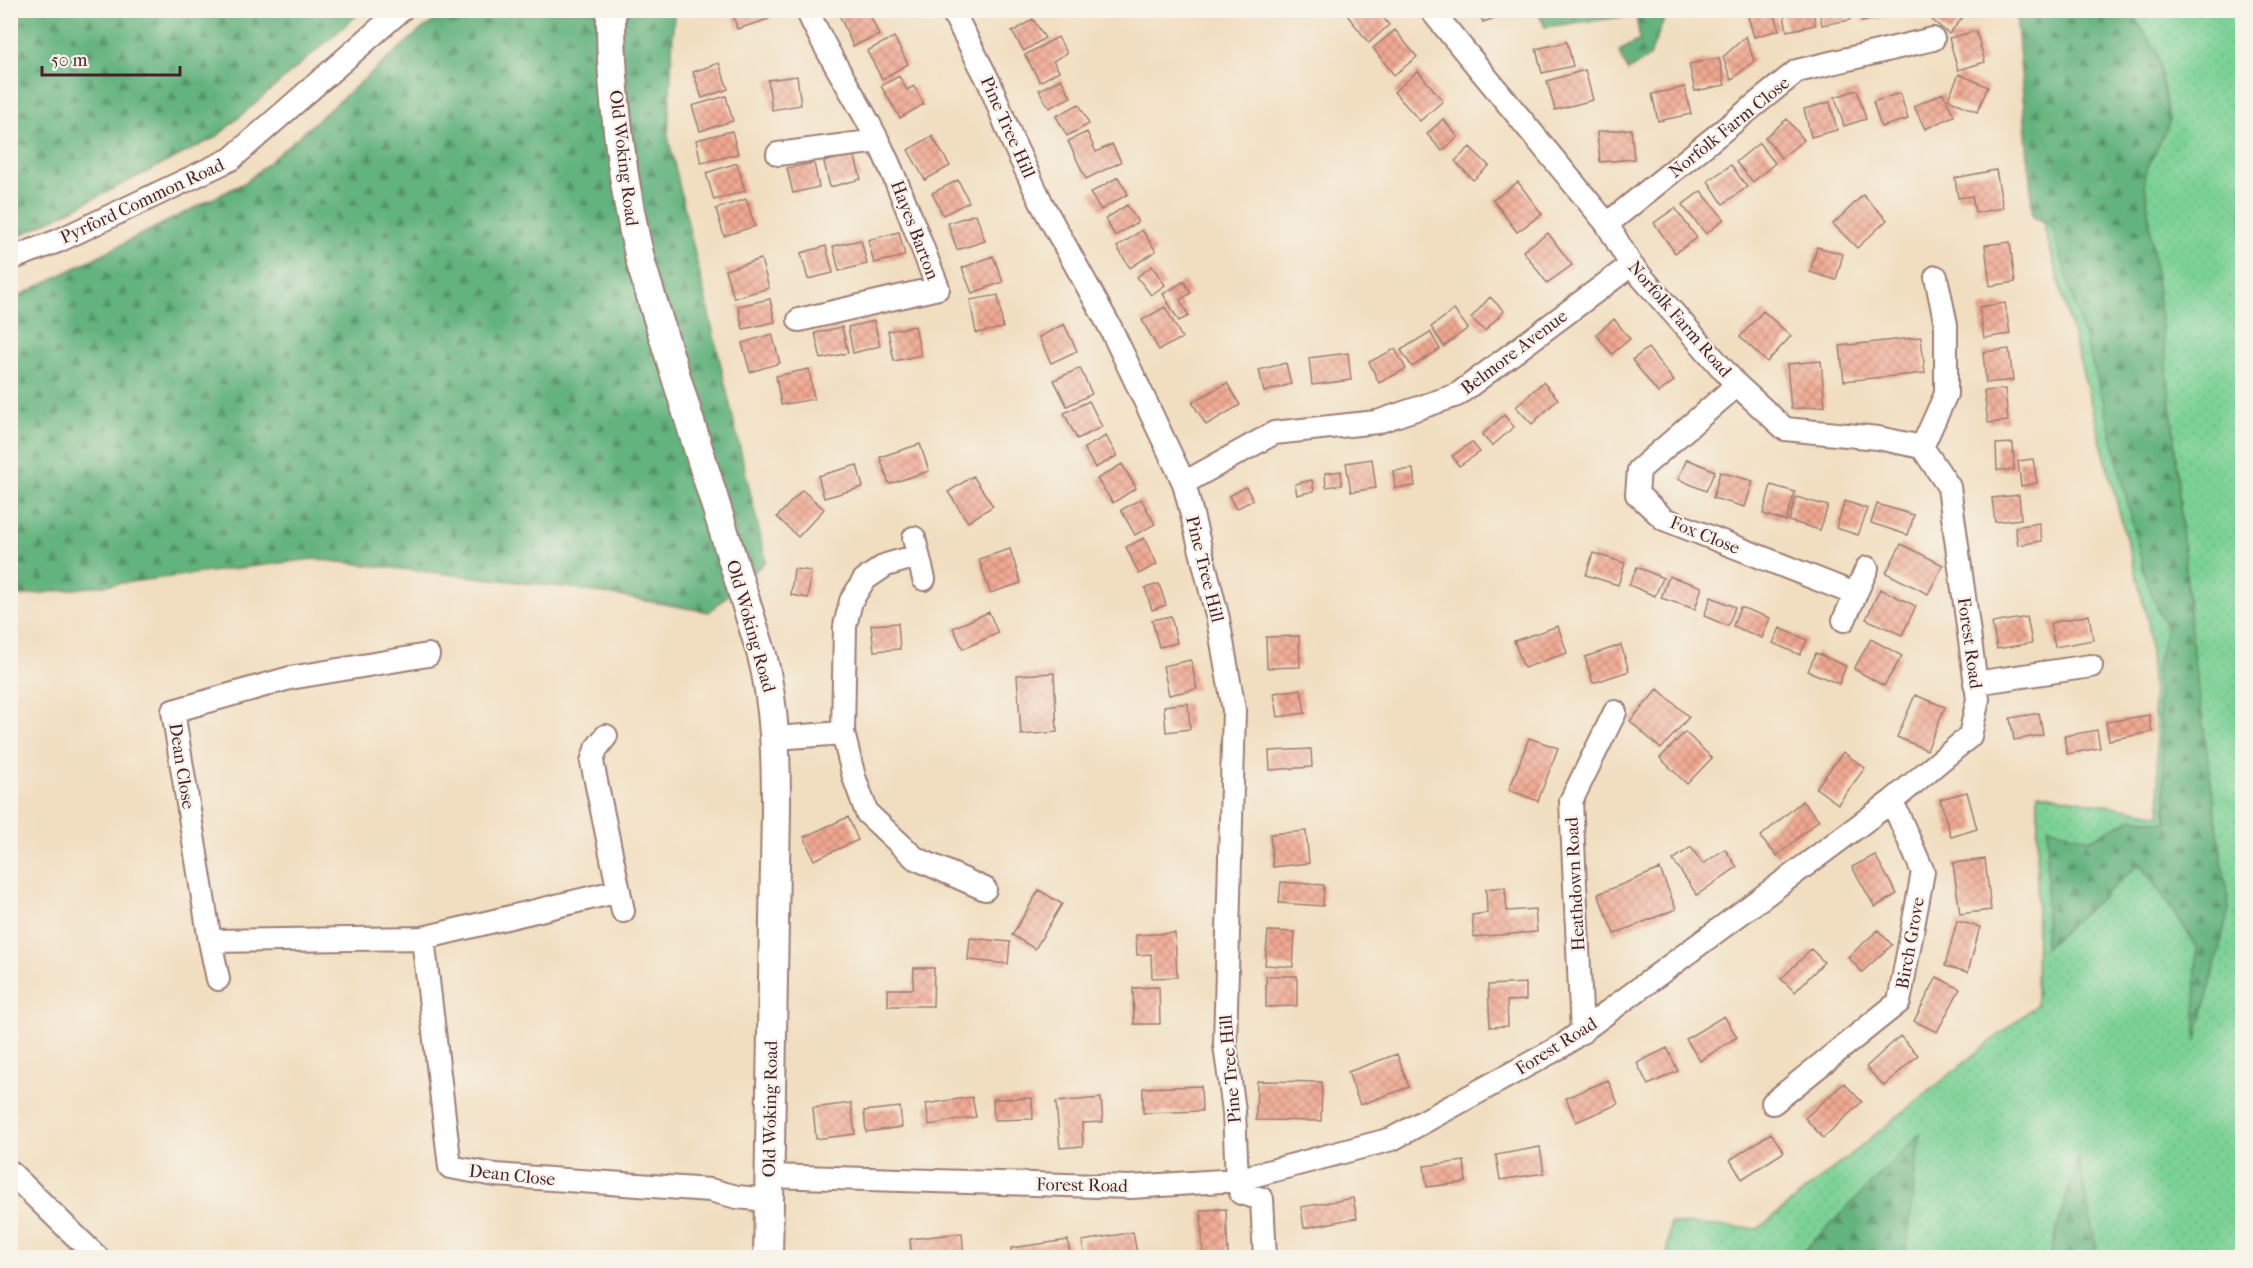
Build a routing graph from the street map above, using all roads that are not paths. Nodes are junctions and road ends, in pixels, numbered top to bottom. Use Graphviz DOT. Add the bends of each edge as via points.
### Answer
graph roads {
  1 [pos="401,10"];
  2 [pos="611,10"];
  3 [pos="807,10"];
  4 [pos="952,10"];
  5 [pos="1431,10"];
  6 [pos="1933,39"];
  7 [pos="878,141"];
  8 [pos="778,154"];
  9 [pos="1607,224"];
  10 [pos="10,259"];
  11 [pos="1631,265"];
  12 [pos="1936,277"];
  13 [pos="799,320"];
  14 [pos="1737,385"];
  15 [pos="1922,447"];
  16 [pos="1184,483"];
  17 [pos="1867,568"];
  18 [pos="924,579"];
  19 [pos="1854,594"];
  20 [pos="1844,620"];
  21 [pos="428,655"];
  22 [pos="2091,666"];
  23 [pos="1975,683"];
  24 [pos="1616,712"];
  25 [pos="843,733"];
  26 [pos="606,736"];
  27 [pos="776,738"];
  28 [pos="1892,801"];
  29 [pos="985,889"];
  30 [pos="423,938"];
  31 [pos="210,941"];
  32 [pos="218,979"];
  33 [pos="1582,1032"];
  34 [pos="1773,1103"];
  35 [pos="10,1172"];
  36 [pos="1237,1180"];
  37 [pos="768,1188"];
  38 [pos="98,1257"];
  39 [pos="768,1257"];
  40 [pos="1265,1257"];
  1 -- 10 [label="street, Pyrford Common Road" via="231,159 58,242"];
  2 -- 27 [label="main road, Old Woking Road" via="616,100 631,224 762,655 772,694"];
  3 -- 7 [label="street, Hayes Barton"];
  4 -- 16 [label="street, Pine Tree Hill" via="990,84 1042,204 1110,327"];
  5 -- 9 [label="street, Norfolk Farm Road"];
  6 -- 9 [label="street, Norfolk Farm Close" via="1797,71"];
  7 -- 8 [label="street"];
  7 -- 13 [label="street, Hayes Barton" via="938,288"];
  9 -- 11 [label="street, Norfolk Farm Road"];
  11 -- 14 [label="street, Norfolk Farm Road"];
  11 -- 16 [label="street, Belmore Avenue" via="1457,395 1377,422 1274,433"];
  12 -- 15 [label="street" via="1946,325 1946,394"];
  14 -- 15 [label="street, Norfolk Farm Road" via="1785,429 1878,438"];
  14 -- 19 [label="street, Fox Close" via="1639,470 1637,494 1664,519"];
  15 -- 23 [label="street, Forest Road" via="1949,487"];
  16 -- 36 [label="street, Pine Tree Hill" via="1218,619 1234,710 1225,1045 1234,1111"];
  17 -- 19 [label="street"];
  18 -- 25 [label="street" via="916,547 864,580 851,601 845,626"];
  19 -- 20 [label="street"];
  21 -- 31 [label="street, Dean Close" via="290,678 173,711"];
  22 -- 23 [label="street"];
  23 -- 28 [label="street, Forest Road" via="1978,699 1970,736"];
  24 -- 33 [label="street, Heathdown Road" via="1571,801"];
  25 -- 27 [label="street"];
  25 -- 29 [label="street" via="867,813 915,858"];
  26 -- 30 [label="street" via="592,762 621,901"];
  27 -- 37 [label="main road, Old Woking Road"];
  28 -- 33 [label="street, Forest Road"];
  28 -- 34 [label="street, Birch Grove" via="1923,872 1899,1002"];
  30 -- 31 [label="street"];
  30 -- 37 [label="street, Dean Close" via="450,1167 495,1176 710,1190 737,1197"];
  31 -- 32 [label="street, Dean Close"];
  33 -- 36 [label="street, Forest Road" via="1392,1139"];
  35 -- 38 [label="street"];
  36 -- 37 [label="street, Forest Road" via="1131,1187"];
  36 -- 40 [label="street" via="1241,1193 1262,1199"];
  37 -- 39 [label="main road, Old Woking Road"];
}
